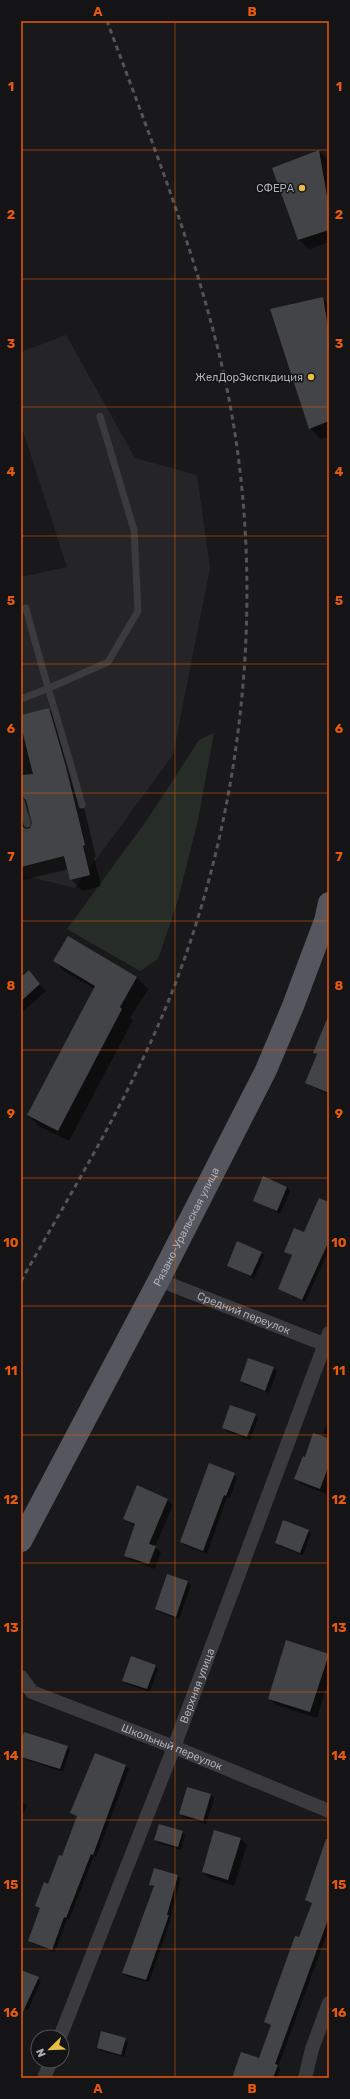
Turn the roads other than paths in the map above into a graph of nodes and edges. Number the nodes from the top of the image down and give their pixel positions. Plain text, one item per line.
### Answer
1 (100, 416) dead end
2 (21, 610) edge
3 (47, 690) junction
4 (21, 699) edge
5 (21, 801) edge
6 (82, 805) dead end
7 (27, 824) dead end
8 (329, 903) edge
9 (159, 1280) junction
10 (328, 1341) edge
11 (21, 1542) edge
12 (21, 1677) edge
13 (174, 1747) junction
14 (329, 1811) edge
15 (329, 2003) edge
16 (63, 2029) edge
17 (305, 2078) edge

1 - 3 lane
2 - 3 lane
3 - 4 lane
3 - 6 lane
5 - 7 lane
8 - 9 main road, Рязано-Уральская улица
9 - 10 street, Средний переулок
9 - 11 main road, Рязано-Уральская улица
10 - 13 street, Верхняя улица
12 - 13 street, Школьный переулок
13 - 14 street, Школьный переулок
13 - 16 street, Верхняя улица
15 - 17 street

